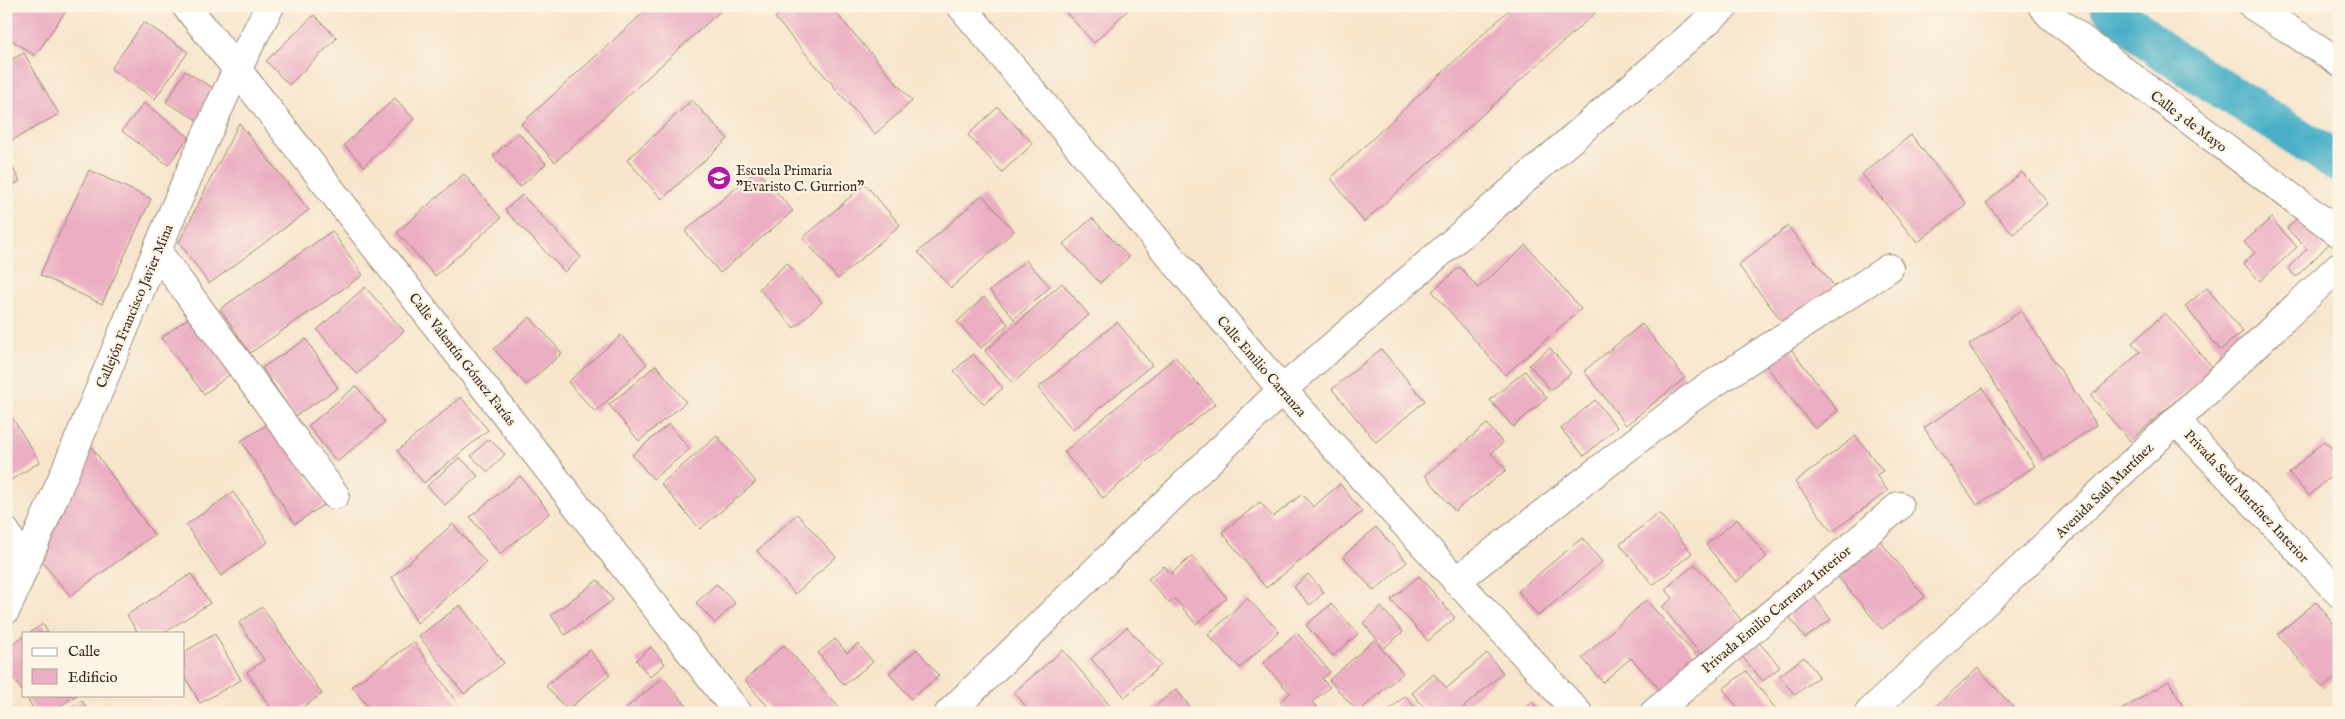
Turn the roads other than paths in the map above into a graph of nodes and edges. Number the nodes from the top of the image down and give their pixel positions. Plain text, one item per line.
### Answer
1 (186, 6) edge
2 (270, 6) edge
3 (962, 6) edge
4 (1725, 6) edge
5 (2042, 6) edge
6 (2253, 6) edge
7 (2339, 62) edge
8 (236, 68) junction
9 (2339, 233) edge
10 (157, 251) junction
11 (2339, 266) edge
12 (1889, 268) dead end
13 (1282, 390) junction
14 (2176, 421) junction
15 (335, 495) dead end
16 (1899, 506) dead end
17 (6, 532) edge
18 (25, 566) junction
19 (1456, 581) junction
20 (2339, 593) edge
21 (6, 610) edge
22 (738, 713) edge
23 (949, 713) edge
24 (1578, 713) edge
25 (1654, 713) edge
26 (1870, 713) edge

1 - 8 street, Calle Valentín Gómez Farías
2 - 8 street, Callejón Francisco Javier Mina
3 - 13 street, Calle Emilio Carranza
4 - 13 street
5 - 9 street, Calle 3 de Mayo
6 - 7 street
8 - 10 street, Callejón Francisco Javier Mina
8 - 22 street, Calle Valentín Gómez Farías
10 - 15 street
10 - 18 street, Callejón Francisco Javier Mina
11 - 14 street, Avenida Saúl Martínez
12 - 19 street
13 - 19 street, Calle Emilio Carranza
13 - 23 street
14 - 20 street, Privada Saúl Martínez Interior
14 - 26 street, Avenida Saúl Martínez
16 - 25 street, Privada Emilio Carranza Interior
17 - 18 street
18 - 21 street, Callejón Francisco Javier Mina
19 - 24 street, Calle Emilio Carranza

